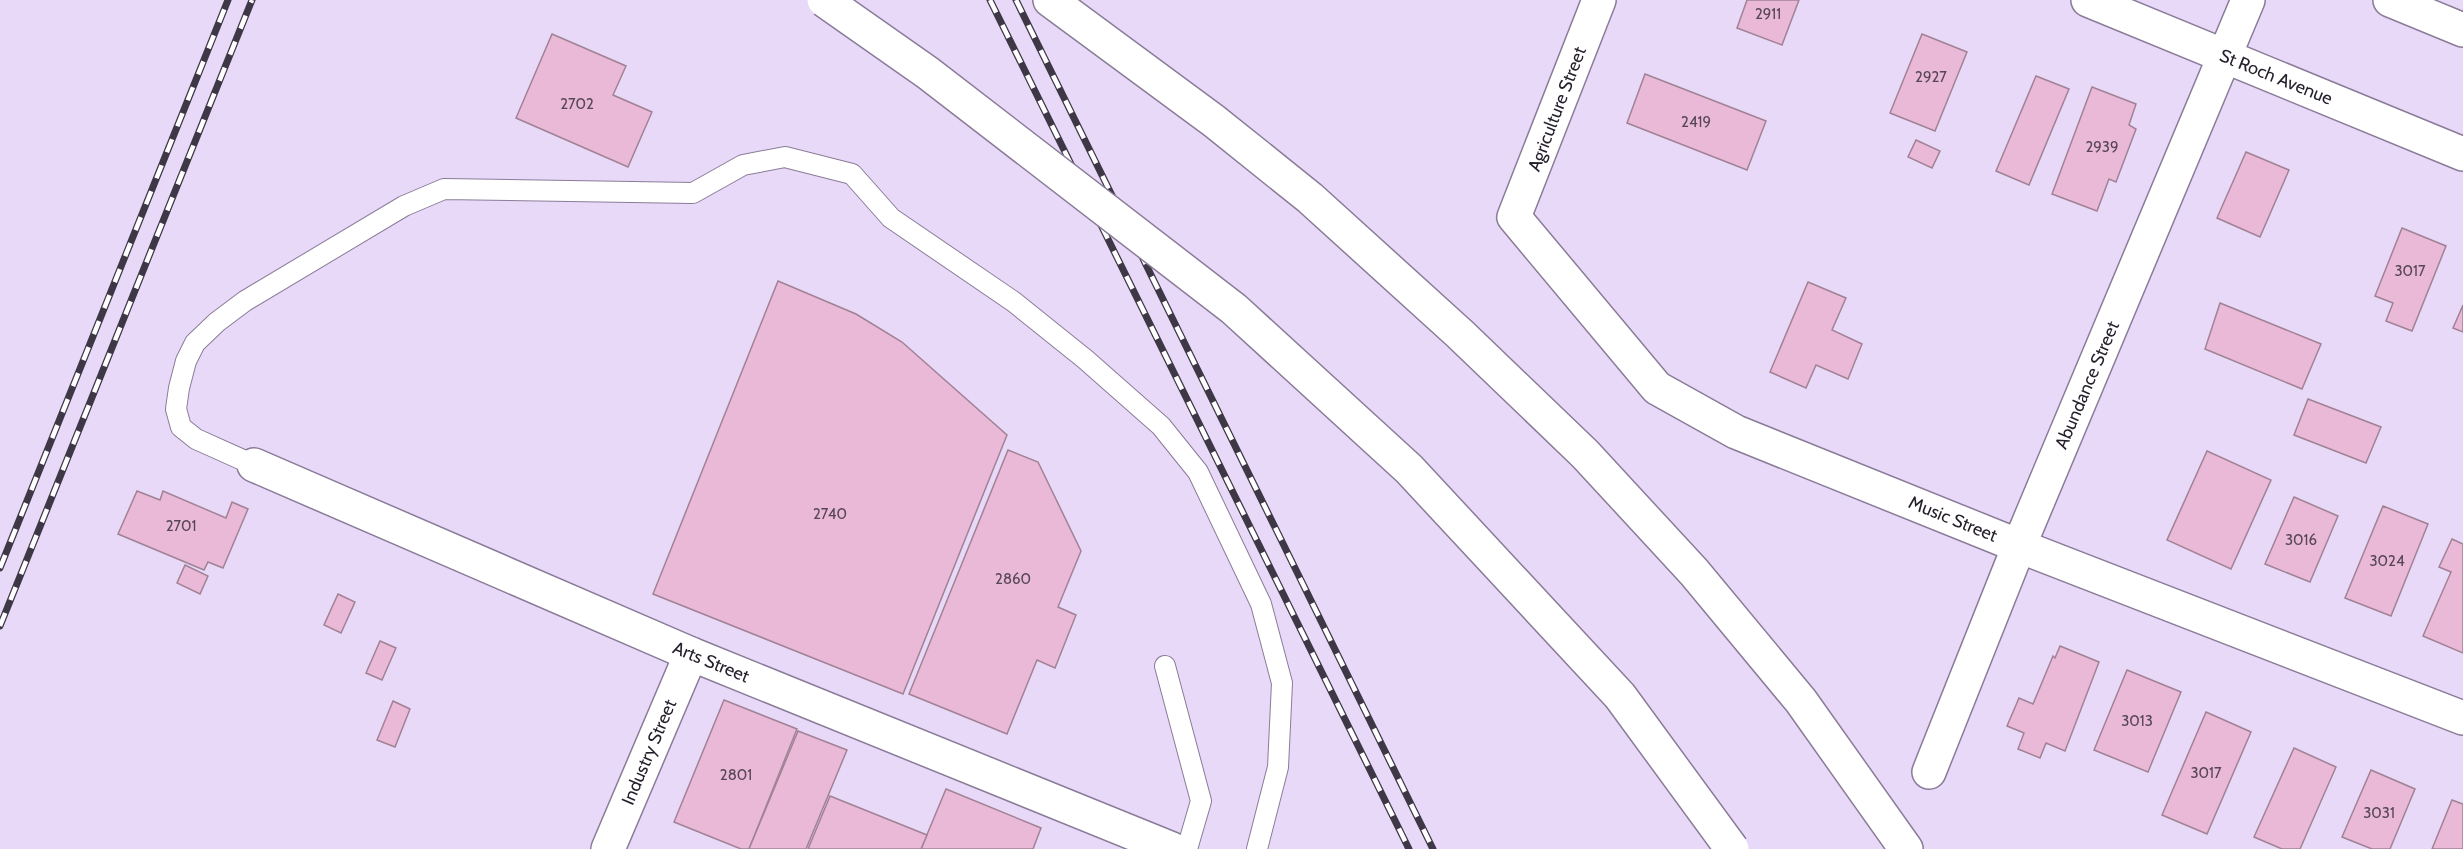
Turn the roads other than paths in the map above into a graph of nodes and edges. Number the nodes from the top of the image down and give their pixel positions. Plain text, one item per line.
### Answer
1 (824, 0) edge
2 (1050, 0) edge
3 (1599, 0) edge
4 (2088, 0) edge
5 (2248, 0) edge
6 (2390, 0) edge
7 (2463, 30) edge
8 (2225, 56) junction
9 (2463, 154) edge
10 (1514, 217) joint
11 (254, 465) joint
12 (2019, 546) junction
13 (691, 654) junction
14 (1165, 666) dead end
15 (2463, 718) edge
16 (1929, 772) dead end
17 (608, 849) edge
18 (1172, 849) edge
19 (1187, 849) edge
20 (1257, 849) edge
21 (1732, 849) edge
22 (1906, 849) edge

1 - 21 main road, bridge
2 - 22 main road
3 - 10 main road, Agriculture Street
4 - 8 main road, St Roch Avenue
5 - 8 main road, Abundance Street
6 - 7 main road
8 - 9 main road, St Roch Avenue
8 - 12 main road, Abundance Street
10 - 12 main road, Music Street
11 - 13 main road, Arts Street
11 - 20 lane
12 - 15 main road, Music Street
12 - 16 main road, Abundance Street
13 - 17 main road, Industry Street
13 - 18 main road, Arts Street
14 - 19 lane

